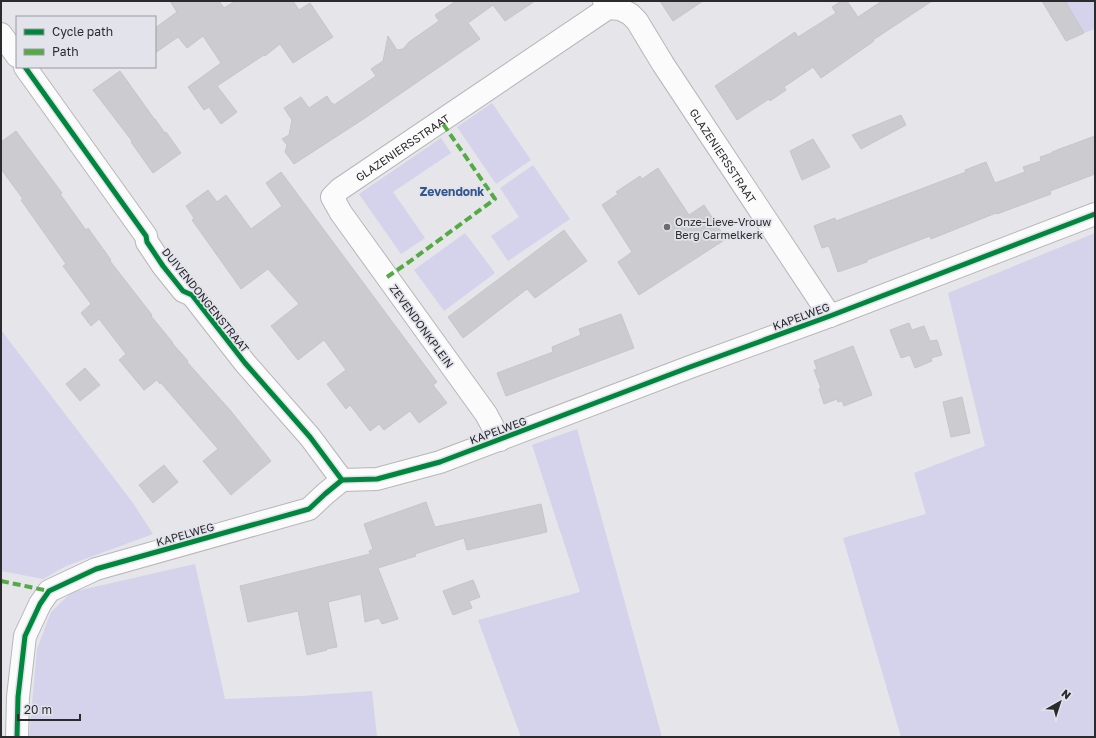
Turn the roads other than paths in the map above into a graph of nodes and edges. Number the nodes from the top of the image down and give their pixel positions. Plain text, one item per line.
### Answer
1 (606, 4) edge
2 (1, 34) edge
3 (16, 55) edge
4 (26, 68) edge
5 (341, 213) joint
6 (1095, 214) edge
7 (830, 316) junction
8 (500, 440) junction
9 (342, 480) junction
10 (17, 737) edge

1 - 5 street, GLAZENIERSSTRAAT
1 - 7 street, GLAZENIERSSTRAAT
2 - 3 street
4 - 9 street, DUIVENDONGENSTRAAT
5 - 8 street, ZEVENDONKPLEIN
6 - 7 street, KAPELWEG
7 - 8 street, KAPELWEG
8 - 9 street, KAPELWEG
9 - 10 street, KAPELWEG

